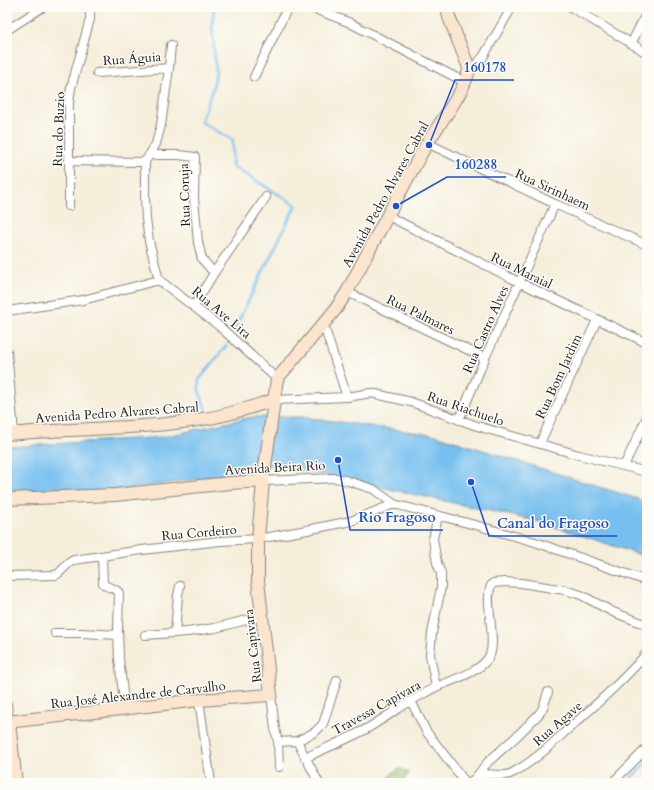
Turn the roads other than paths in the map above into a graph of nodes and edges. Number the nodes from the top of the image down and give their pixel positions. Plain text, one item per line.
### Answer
1 (43, 7) edge
2 (90, 7) edge
3 (288, 7) edge
4 (310, 7) edge
5 (446, 7) edge
6 (512, 7) edge
7 (570, 7) edge
8 (647, 12) edge
9 (7, 30) edge
10 (631, 44) junction
11 (171, 45) dead end
12 (647, 53) edge
13 (169, 68) junction
14 (97, 73) dead end
15 (254, 77) dead end
16 (467, 78) junction
17 (427, 143) junction
18 (147, 159) junction
19 (69, 161) junction
20 (266, 197) dead end
21 (555, 204) junction
22 (69, 206) dead end
23 (388, 216) junction
24 (647, 245) edge
25 (214, 273) junction
26 (159, 280) junction
27 (519, 282) junction
28 (347, 292) junction
29 (194, 306) junction
30 (7, 311) edge
31 (597, 320) junction
32 (323, 323) junction
33 (647, 343) edge
34 (7, 352) edge
35 (485, 358) junction
36 (277, 379) junction
37 (347, 397) junction
38 (274, 404) junction
39 (647, 418) edge
40 (459, 420) junction
41 (11, 434) edge
42 (540, 443) junction
43 (624, 466) junction
44 (647, 472) edge
45 (263, 476) junction
46 (7, 499) edge
47 (394, 504) junction
48 (438, 516) junction
49 (258, 539) junction
50 (102, 556) junction
51 (7, 576) edge
52 (647, 581) edge
53 (180, 586) dead end
54 (262, 616) junction
55 (647, 626) edge
56 (55, 633) dead end
57 (175, 633) junction
58 (118, 635) junction
59 (145, 635) dead end
60 (647, 653) edge
61 (337, 680) dead end
62 (436, 687) junction
63 (548, 692) dead end
64 (271, 695) junction
65 (199, 700) junction
66 (411, 701) junction
67 (7, 704) edge
68 (125, 709) junction
69 (8, 722) edge
70 (297, 740) junction
71 (278, 742) junction
72 (647, 748) edge
73 (305, 758) junction
74 (278, 767) dead end
75 (470, 782) edge
76 (16, 783) edge
77 (211, 783) edge
78 (318, 783) edge
79 (612, 783) edge

1 - 9 street
2 - 19 street, Rua do Buzio
3 - 15 street
4 - 16 street
5 - 16 main road
6 - 16 street
7 - 10 street
8 - 10 street
10 - 12 street
11 - 13 street
13 - 14 street, Rua Águia
13 - 18 street
16 - 17 main road, Avenida Pedro Alvares Cabral
17 - 21 street, Rua Sirinhaem
17 - 23 main road, Avenida Pedro Alvares Cabral
18 - 19 street
18 - 25 street, Rua Coruja
18 - 26 street
19 - 22 street, Rua do Buzio
20 - 25 street
21 - 24 street, Rua Sirinhaem
21 - 27 street, Rua Castro Alves
23 - 27 street, Rua Maraial
23 - 28 main road, Avenida Pedro Alvares Cabral
25 - 29 street
26 - 29 street, Rua Ave Lira
26 - 30 street
27 - 31 street, Rua Maraial
27 - 35 street, Rua Castro Alves
28 - 32 main road, Avenida Pedro Alvares Cabral
28 - 35 street, Rua Palmares
29 - 36 street, Rua Ave Lira
31 - 33 street, Rua Maraial
31 - 42 street, Rua Bom Jardim
32 - 36 main road, Avenida Pedro Alvares Cabral
32 - 37 street
34 - 41 street
35 - 40 street, Rua Castro Alves
36 - 38 main road
37 - 38 street, Rua Riachuelo
37 - 40 street, Rua Riachuelo
38 - 41 main road, Avenida Pedro Alvares Cabral
38 - 45 main road
39 - 43 street
40 - 42 street, Rua Riachuelo
42 - 43 street, Rua Riachuelo
43 - 44 street, Rua Riachuelo
45 - 46 main road, Avenida Beira Rio
45 - 47 street, Avenida Beira Rio
45 - 49 main road, Rua Capivara
47 - 48 street, Avenida Beira Rio
47 - 49 street, Rua Cordeiro
48 - 52 street, Avenida Beira Rio
48 - 62 street, Travessa Capivara
49 - 50 street, Rua Cordeiro
49 - 54 main road, Rua Capivara
50 - 51 street, Rua Cordeiro
50 - 58 street
53 - 57 street
54 - 57 street
54 - 64 main road, Rua Capivara
55 - 62 street, Travessa Capivara
56 - 58 street
57 - 59 street
58 - 68 street
60 - 75 street, Rua Agave
61 - 70 street
62 - 66 street, Travessa Capivara
63 - 75 street
64 - 65 main road, Rua José Alexandre de Carvalho
64 - 71 street, Rua Capivara
65 - 68 main road, Rua José Alexandre de Carvalho
65 - 77 street
66 - 73 street, Travessa Capivara
66 - 75 street
67 - 69 street
68 - 69 main road, Rua José Alexandre de Carvalho
69 - 76 main road
70 - 71 street
70 - 73 street
71 - 74 street, Rua Capivara
72 - 79 street
73 - 78 street

